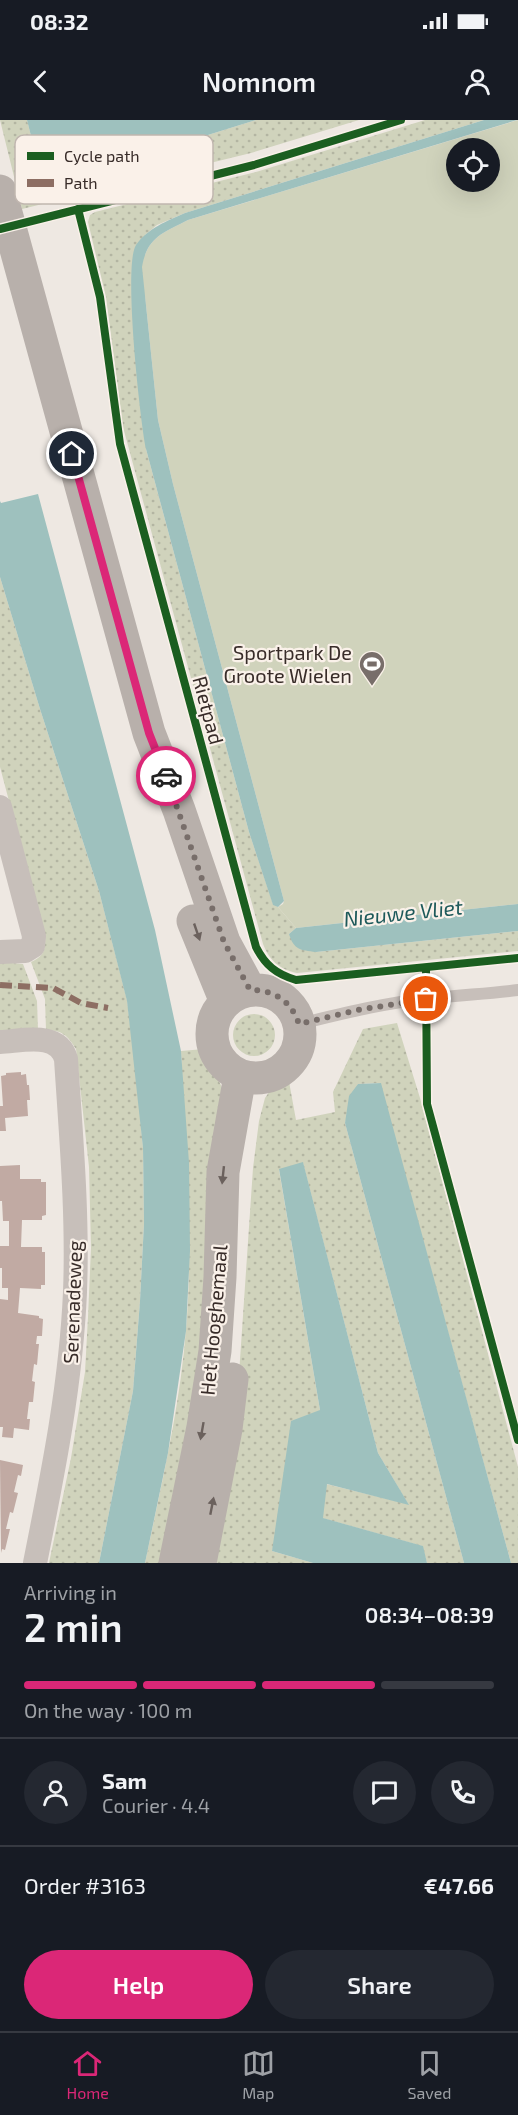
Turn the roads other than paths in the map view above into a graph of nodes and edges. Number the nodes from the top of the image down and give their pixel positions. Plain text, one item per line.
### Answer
1 (0, 191) edge
2 (0, 807) edge
3 (0, 952) edge
4 (518, 990) edge
5 (238, 996) junction
6 (299, 1024) junction
7 (0, 1042) edge
8 (250, 1077) junction
9 (35, 1563) edge
10 (176, 1563) edge
11 (200, 1563) edge

1 - 5 street
2 - 3 street
4 - 6 lane
5 - 6 street
5 - 8 street
6 - 8 street
7 - 9 street, Serenadeweg
8 -> 10 street, Het Hooghemaal
11 -> 8 street, Het Hooghemaal

